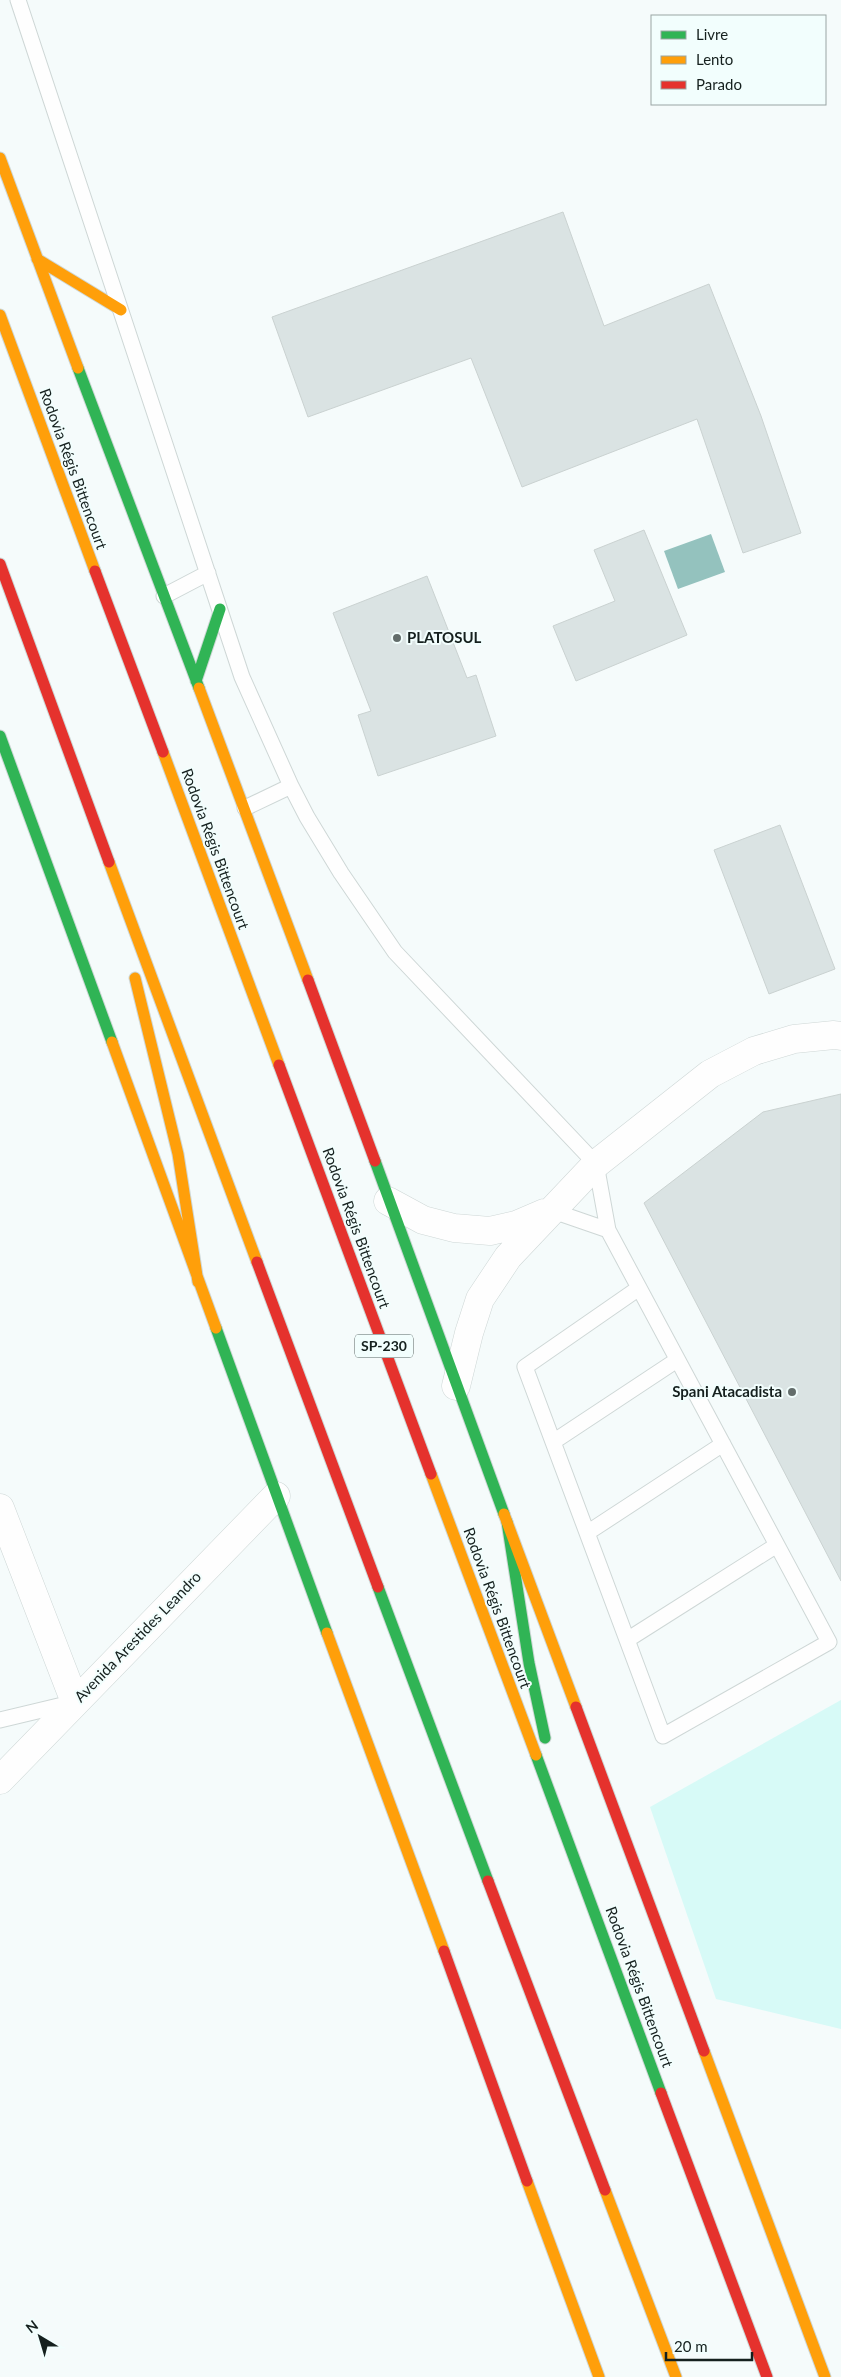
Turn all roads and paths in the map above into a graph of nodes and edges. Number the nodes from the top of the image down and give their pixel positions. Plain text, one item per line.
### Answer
1 (18, 0) edge
2 (0, 158) edge
3 (37, 259) junction
4 (121, 310) junction
5 (0, 315) edge
6 (0, 564) edge
7 (208, 574) junction
8 (164, 596) junction
9 (220, 609) junction
10 (196, 681) junction
11 (0, 736) edge
12 (291, 786) junction
13 (245, 808) junction
14 (93, 817) junction
15 (124, 938) dead end
16 (132, 965) dead end
17 (841, 1036) edge
18 (596, 1164) junction
19 (388, 1201) junction
20 (550, 1210) junction
21 (608, 1230) junction
22 (198, 1282) junction
23 (639, 1288) junction
24 (677, 1360) junction
25 (456, 1386) junction
26 (553, 1442) junction
27 (723, 1444) junction
28 (276, 1496) junction
29 (0, 1508) edge
30 (506, 1522) junction
31 (587, 1533) junction
32 (777, 1546) junction
33 (627, 1640) junction
34 (75, 1702) junction
35 (0, 1720) edge
36 (0, 1780) edge
37 (576, 1861) junction
38 (599, 2377) edge
39 (676, 2377) edge
40 (767, 2377) edge
41 (825, 2377) edge

1 - 4 lane
2 - 3 main road
3 - 4 main road
3 - 8 main road
4 - 7 lane
5 - 37 main road, Rodovia Régis Bittencourt / SP-230
6 - 14 main road
7 - 8 lane
7 - 9 lane
8 - 10 main road
9 - 10 main road
9 - 12 lane
10 - 13 main road
11 - 22 main road
12 - 13 lane
12 - 18 lane
13 - 19 main road
14 - 15 main road
14 - 39 main road
16 - 22 main road
17 - 18 street
18 - 20 street
18 - 21 lane
19 - 20 street
19 - 25 main road
20 - 21 lane
20 - 25 street
21 - 23 lane
22 - 28 main road
23 - 24 lane
23 - 26 lane
24 - 26 lane
24 - 27 lane
25 - 30 main road
26 - 31 lane
27 - 31 lane
27 - 32 lane
28 - 34 street, Avenida Arestides Leandro
28 - 38 main road
29 - 34 street
30 - 37 main road
30 - 41 main road
31 - 33 lane
32 - 33 lane
32 - 33 lane
34 - 35 lane
34 - 36 street, Avenida Arestides Leandro
37 - 40 main road, Rodovia Régis Bittencourt / SP-230

